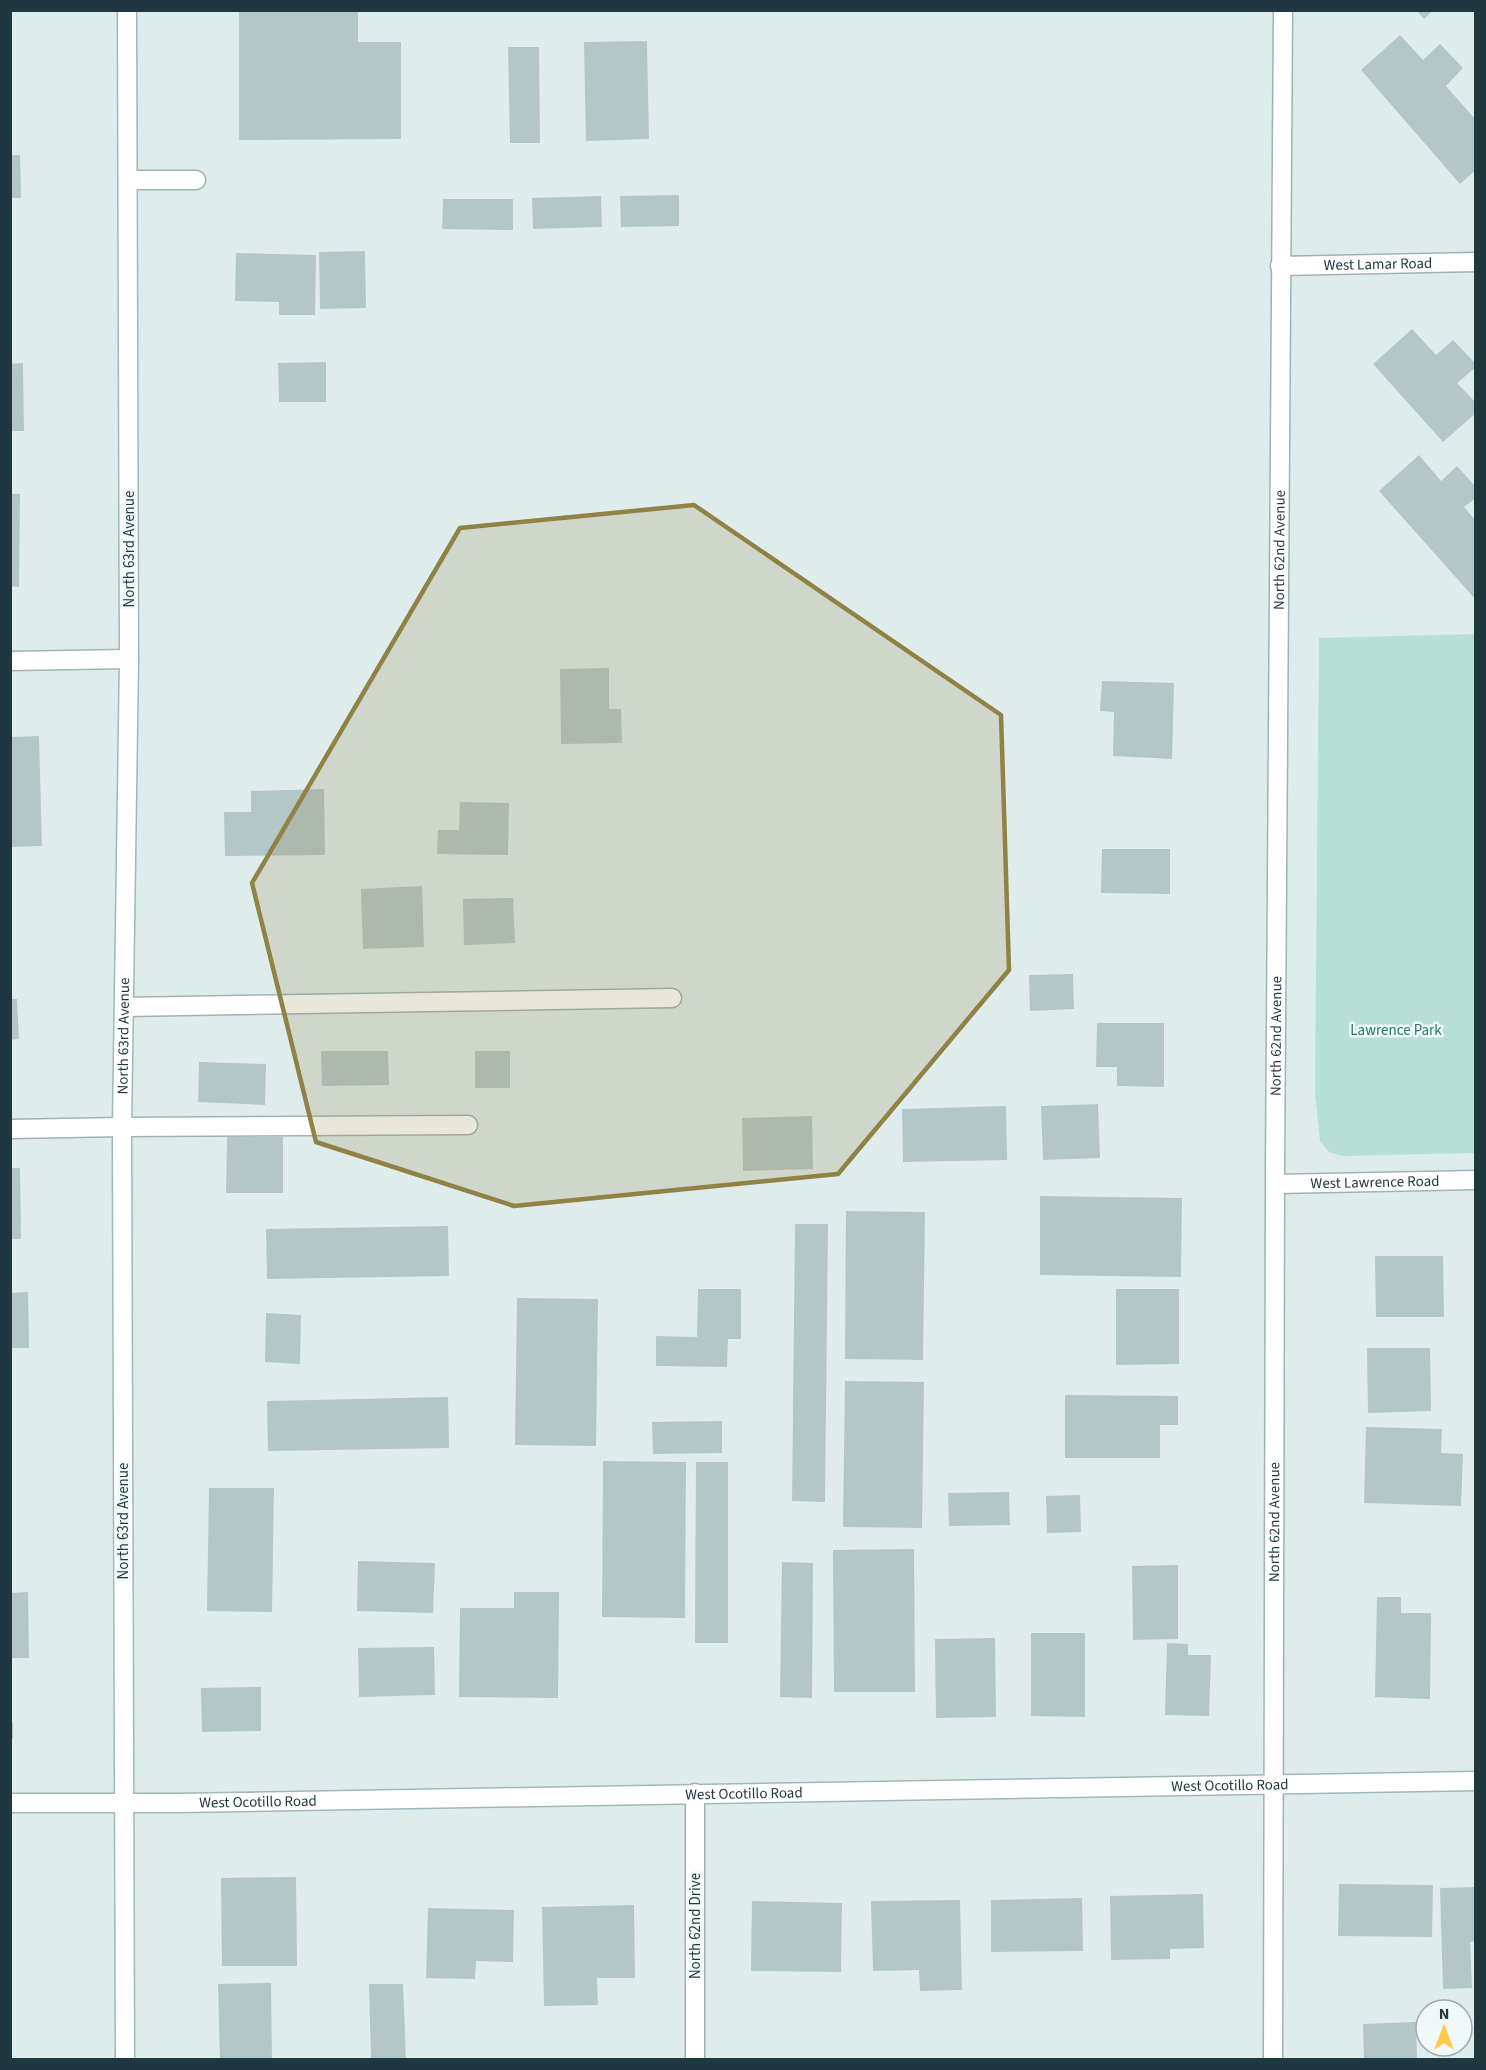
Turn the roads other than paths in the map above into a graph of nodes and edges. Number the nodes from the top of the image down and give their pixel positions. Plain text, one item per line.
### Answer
1 (127, 10) edge
2 (1283, 10) edge
3 (129, 180) junction
4 (196, 180) dead end
5 (1476, 262) edge
6 (1280, 266) junction
7 (129, 659) junction
8 (10, 661) edge
9 (672, 998) dead end
10 (124, 1007) junction
11 (468, 1125) dead end
12 (122, 1127) junction
13 (10, 1129) edge
14 (1476, 1180) edge
15 (1276, 1184) junction
16 (1476, 1780) edge
17 (1274, 1784) junction
18 (695, 1793) junction
19 (10, 1803) edge
20 (124, 1803) junction
21 (124, 2060) edge
22 (695, 2060) edge
23 (1273, 2060) edge

1 - 3 street, North 63rd Avenue
2 - 6 street, North 62nd Avenue
3 - 4 street
3 - 7 street, North 63rd Avenue
5 - 6 street, West Lamar Road
6 - 15 street, North 62nd Avenue
7 - 8 street
7 - 10 street, North 63rd Avenue
9 - 10 street
10 - 12 street, North 63rd Avenue
11 - 12 street
12 - 13 street
12 - 20 street, North 63rd Avenue
14 - 15 street, West Lawrence Road
15 - 17 street, North 62nd Avenue
16 - 17 street, West Ocotillo Road
17 - 18 street, West Ocotillo Road
17 - 23 street, North 62nd Avenue
18 - 20 street, West Ocotillo Road
18 - 22 street, North 62nd Drive
19 - 20 street, West Ocotillo Road
20 - 21 street, North 63rd Avenue

